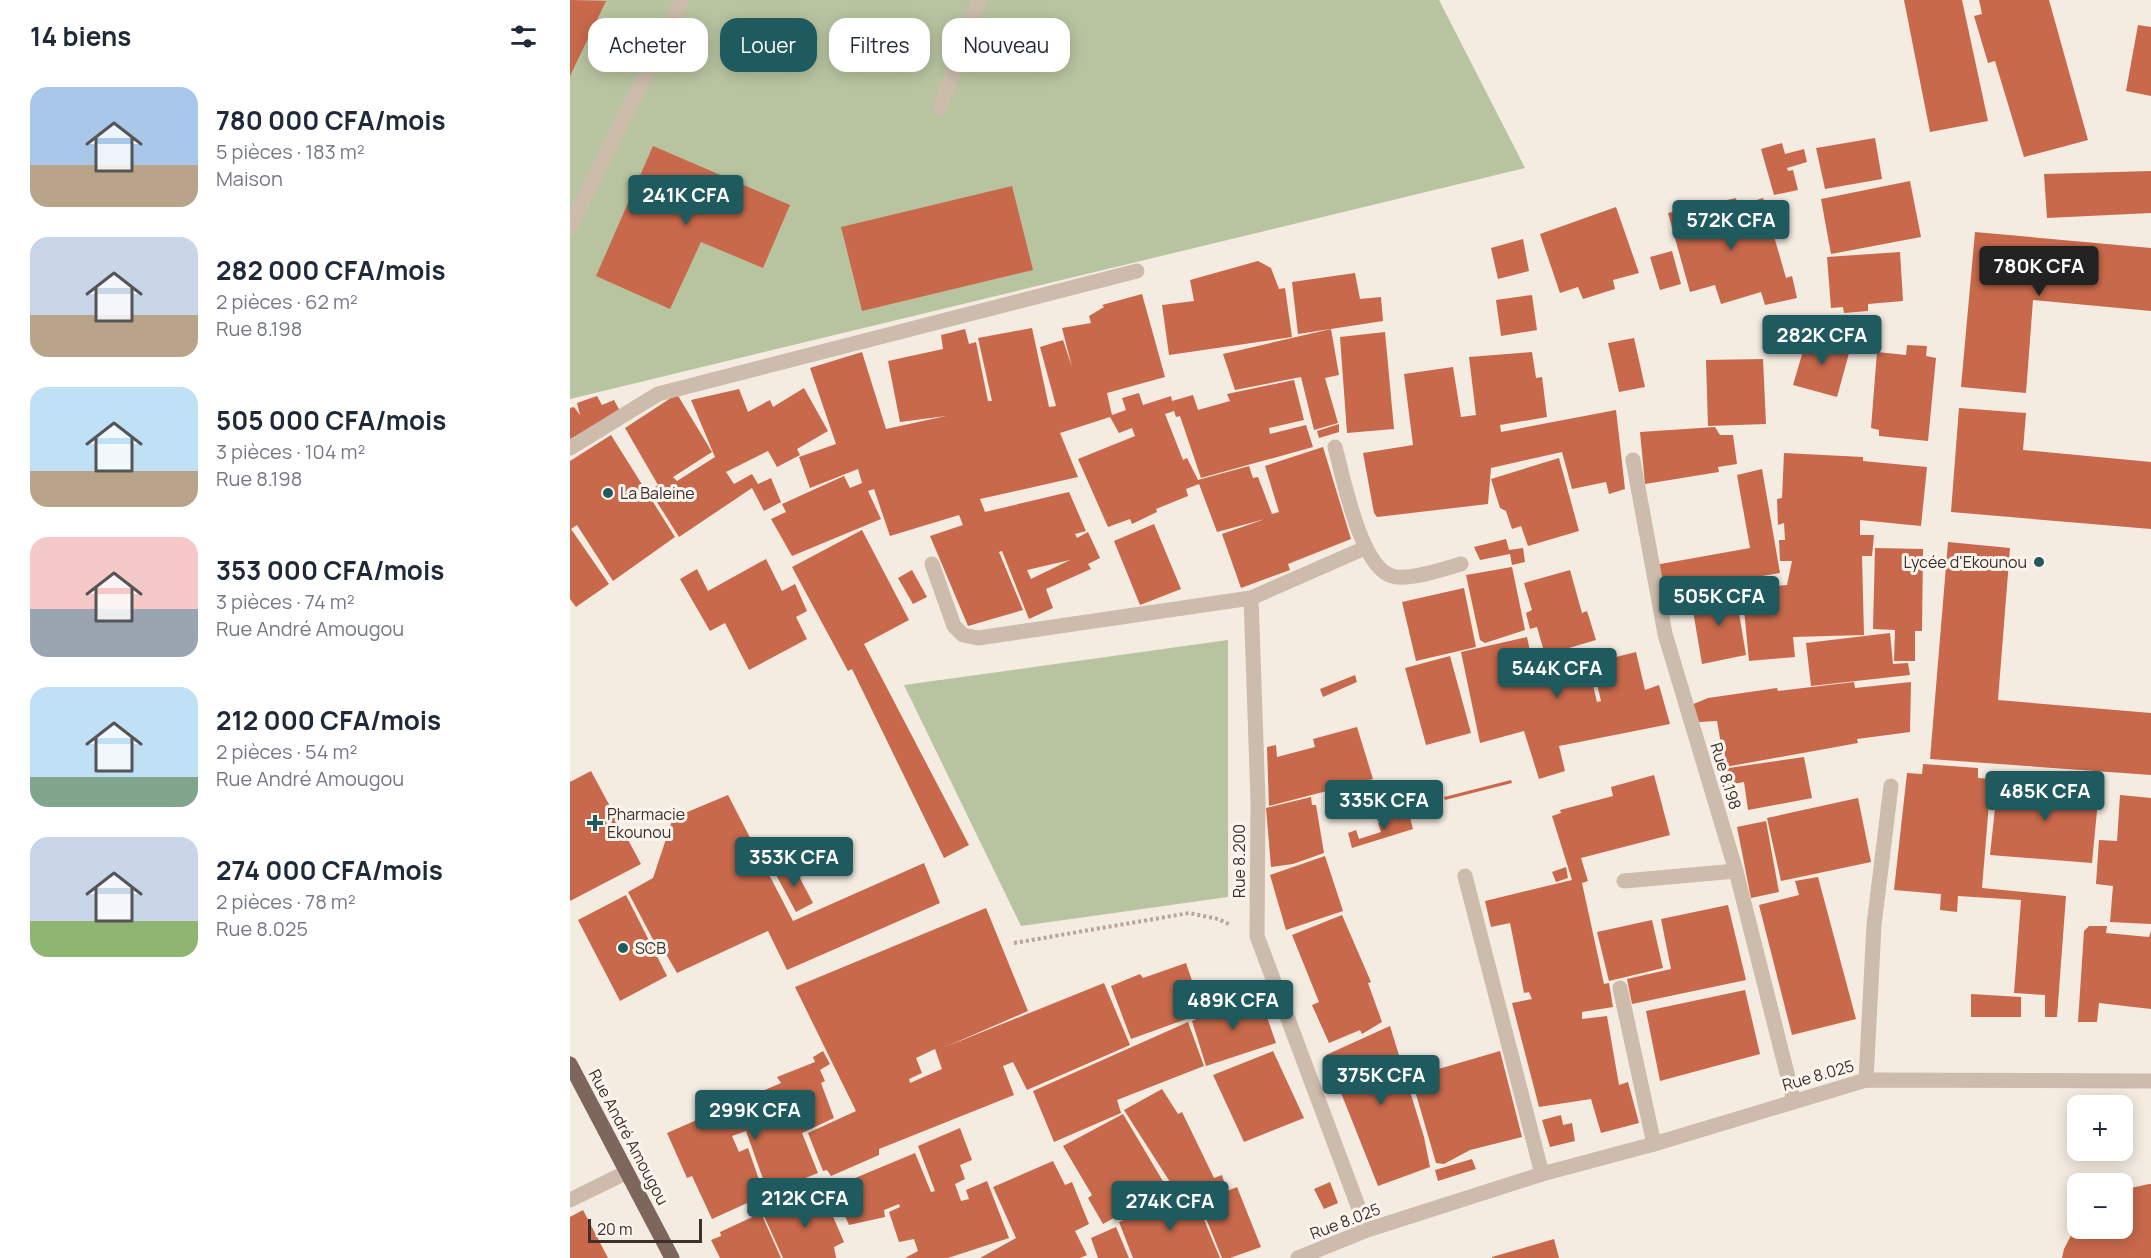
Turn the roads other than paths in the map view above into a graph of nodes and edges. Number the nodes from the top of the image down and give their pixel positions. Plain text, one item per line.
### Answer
1 (682, 0) edge
2 (979, 0) edge
3 (940, 108) dead end
4 (570, 227) edge
5 (1137, 271) dead end
6 (1335, 447) dead end
7 (570, 448) edge
8 (1633, 460) dead end
9 (1365, 548) junction
10 (932, 564) dead end
11 (1461, 564) dead end
12 (1251, 598) junction
13 (1891, 786) dead end
14 (1736, 871) junction
15 (1464, 876) dead end
16 (1624, 881) dead end
17 (1620, 988) dead end
18 (570, 1064) edge
19 (1866, 1080) junction
20 (2151, 1081) edge
21 (1794, 1101) junction
22 (1654, 1144) junction
23 (627, 1172) junction
24 (1542, 1174) junction
25 (570, 1200) edge
26 (1367, 1230) junction
27 (672, 1258) edge
28 (1298, 1258) edge

1 - 4 street
2 - 3 street
5 - 7 street
6 - 9 street
8 - 14 street, Rue 8.198
9 - 11 street
9 - 12 street
10 - 12 street
12 - 26 street, Rue 8.200
13 - 19 street
14 - 16 street
14 - 21 street, Rue 8.198
15 - 24 street
17 - 22 street
18 - 23 main road, Rue André Amougou
19 - 20 street, Rue 8.025
19 - 21 street, Rue 8.025
21 - 22 street, Rue 8.025
22 - 24 street, Rue 8.025
23 - 25 street
23 - 27 main road, Rue André Amougou
24 - 26 street, Rue 8.025
26 - 28 street, Rue 8.025

